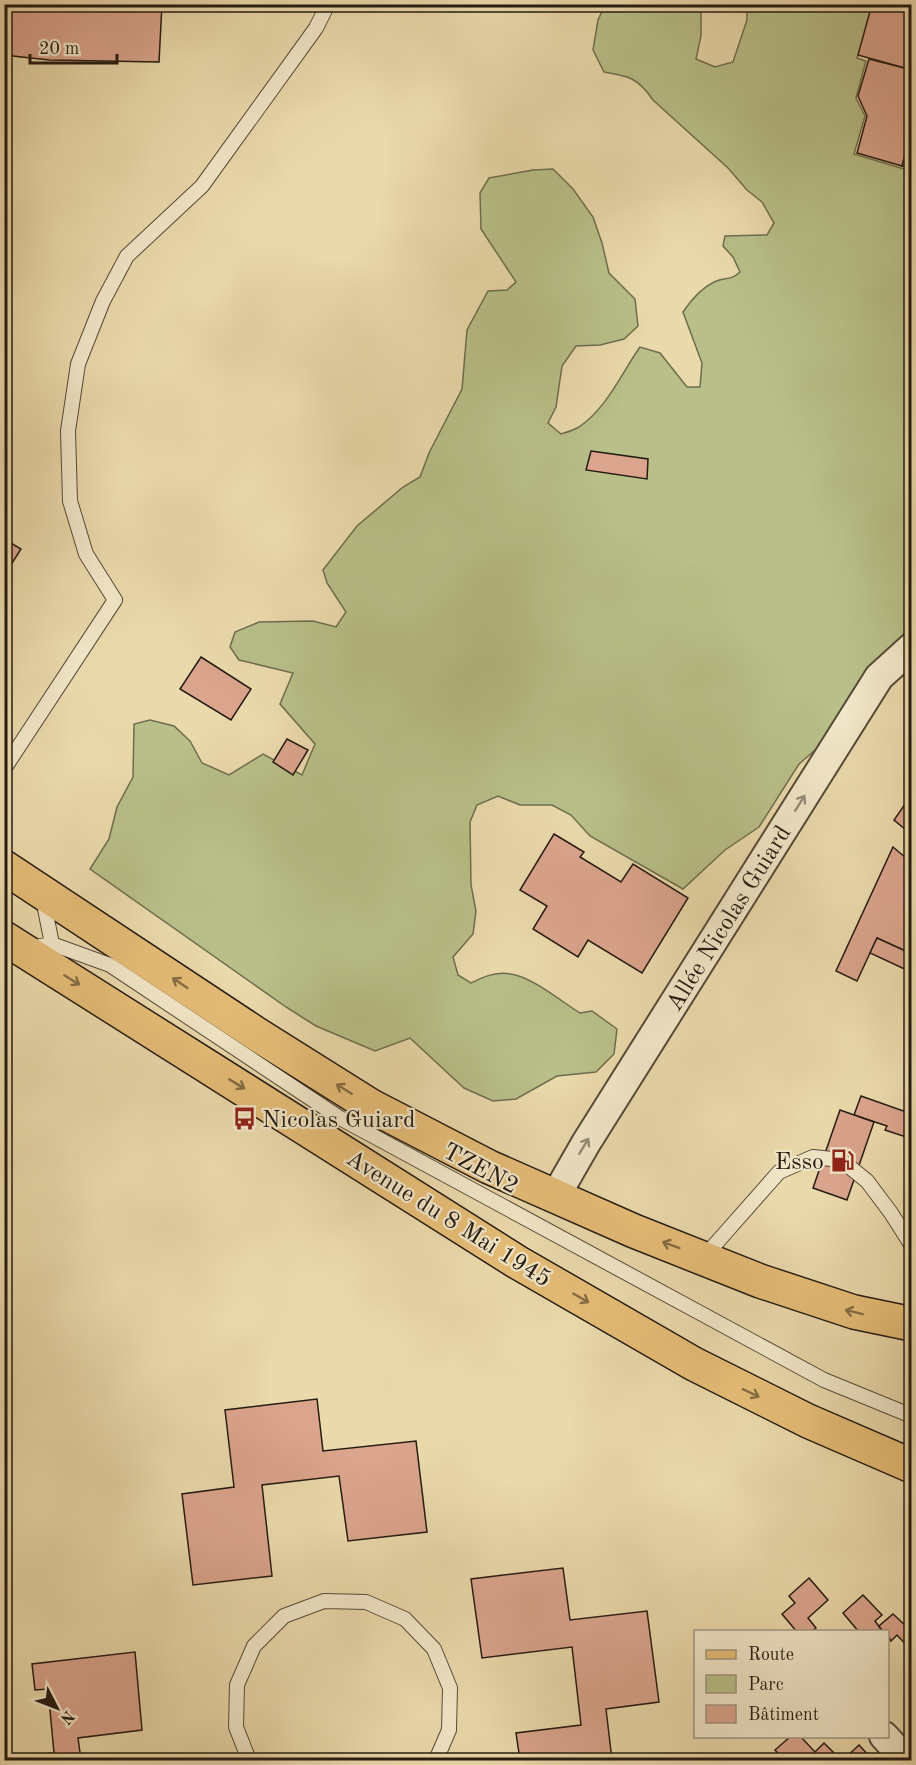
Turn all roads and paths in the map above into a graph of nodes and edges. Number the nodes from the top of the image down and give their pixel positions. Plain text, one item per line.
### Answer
1 (328, 4) edge
2 (912, 647) edge
3 (4, 769) edge
4 (4, 867) edge
5 (42, 892) junction
6 (21, 946) edge
7 (555, 1197) junction
8 (912, 1246) edge
9 (704, 1257) junction
10 (912, 1324) edge
11 (912, 1416) edge
12 (912, 1466) edge
13 (885, 1738) edge
14 (249, 1761) edge
15 (436, 1761) edge
16 (906, 1761) edge

1 - 3 lane
7 -> 2 street, Allée Nicolas Guiard
4 - 5 main road
5 - 6 lane
7 -> 5 main road
6 - 11 lane, TZEN2
6 -> 12 main road, Avenue du 8 Mai 1945
9 -> 7 main road
8 - 9 lane
10 -> 9 main road
13 - 16 street
14 - 15 lane

